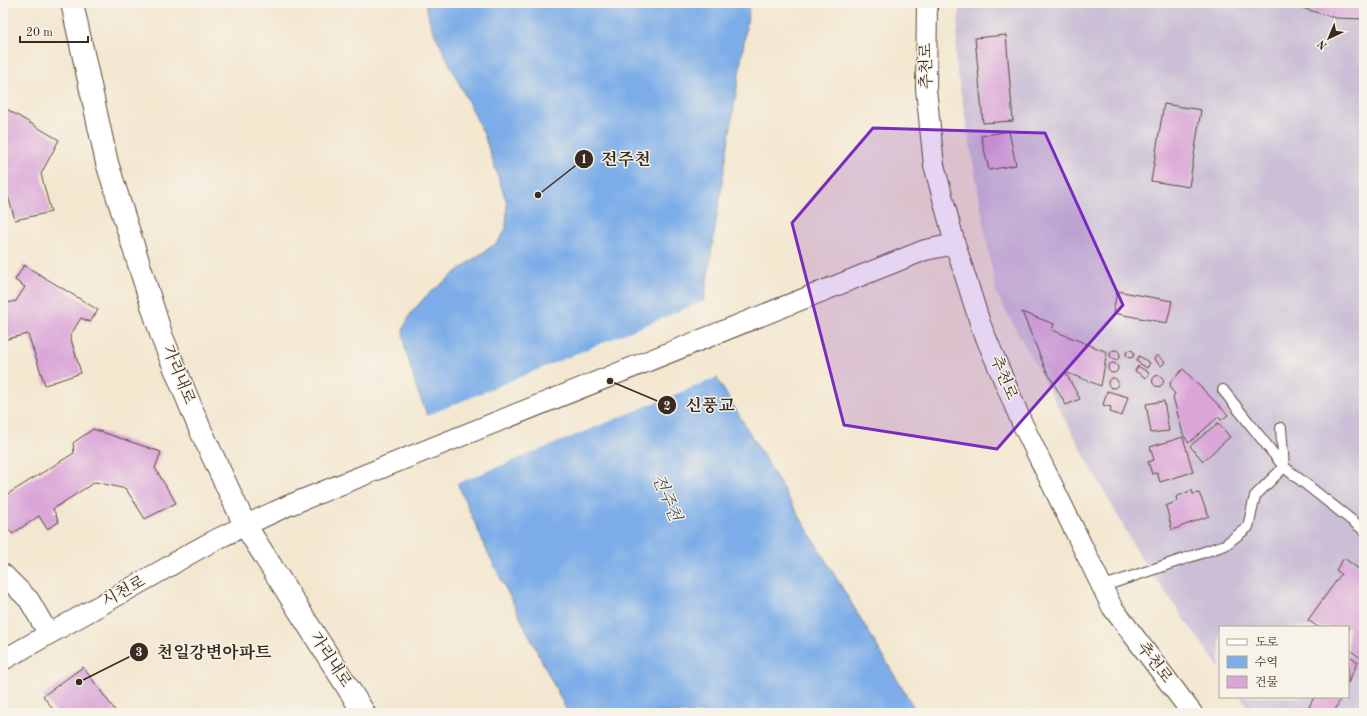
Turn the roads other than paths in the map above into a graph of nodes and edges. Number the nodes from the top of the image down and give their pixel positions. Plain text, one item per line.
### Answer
1 (72, 3) edge
2 (927, 3) edge
3 (955, 244) junction
4 (1223, 390) dead end
5 (1281, 428) dead end
6 (1284, 467) junction
7 (245, 525) junction
8 (1364, 530) edge
9 (3, 574) edge
10 (1101, 586) junction
11 (48, 633) junction
12 (3, 660) edge
13 (364, 713) edge
14 (1192, 713) edge

1 - 7 street, 가리내로
2 - 3 street, 추천로
3 - 7 street, 시천로
3 - 10 street, 추천로
4 - 6 lane
5 - 6 lane
6 - 8 lane
6 - 10 lane
7 - 11 street, 시천로
7 - 13 street, 가리내로
9 - 11 street
10 - 14 street, 추천로
11 - 12 street, 시천로

